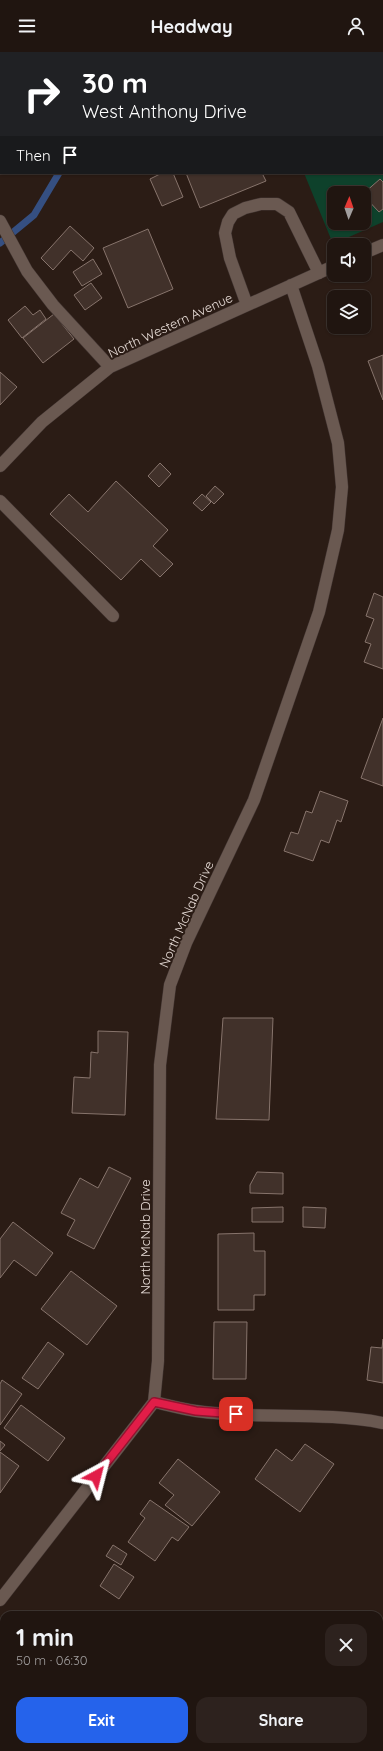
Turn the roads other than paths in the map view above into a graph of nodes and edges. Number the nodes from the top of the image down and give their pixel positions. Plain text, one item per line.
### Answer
1 (0, 221) edge
2 (383, 245) edge
3 (371, 250) edge
4 (327, 269) edge
5 (319, 273) junction
6 (291, 285) junction
7 (247, 305) junction
8 (110, 367) junction
9 (0, 466) edge
10 (0, 501) edge
11 (113, 616) dead end
12 (154, 1402) junction
13 (383, 1423) edge
14 (0, 1600) edge

1 - 8 street
2 - 3 street
4 - 5 street, North Western Avenue
5 - 6 street, North Western Avenue
5 - 7 street
6 - 7 street, North Western Avenue
6 - 12 street, North McNab Drive
7 - 8 street, North Western Avenue
8 - 9 street, North Western Avenue
10 - 11 street
12 - 13 street
12 - 14 street

